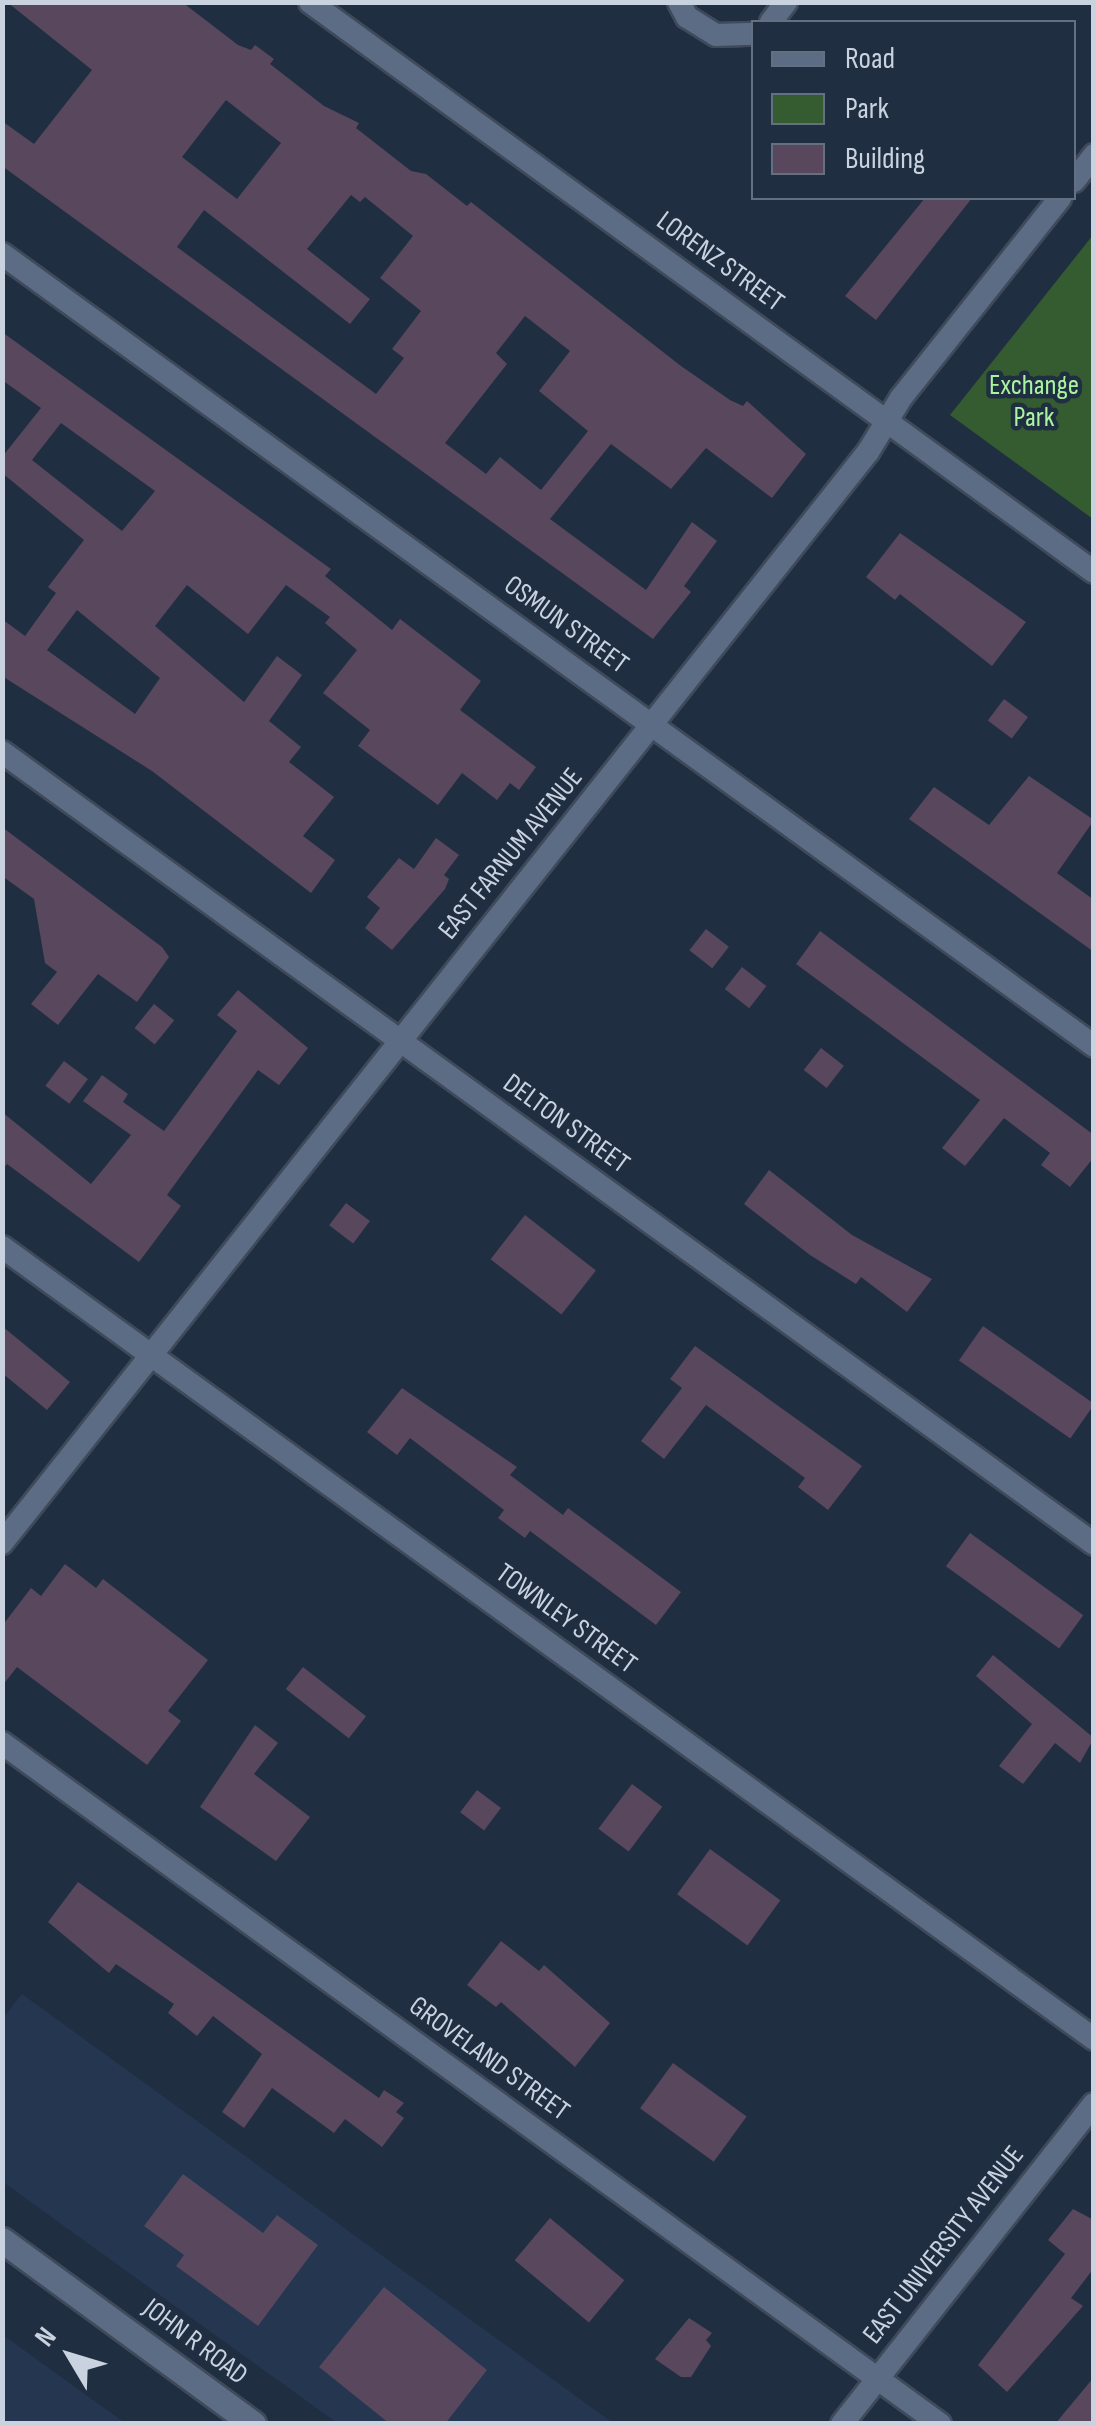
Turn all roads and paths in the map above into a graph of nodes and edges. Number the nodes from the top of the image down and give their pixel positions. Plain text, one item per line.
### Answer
1 (310, 2) edge
2 (679, 2) edge
3 (751, 34) edge
4 (1094, 155) edge
5 (1076, 178) edge
6 (1058, 200) edge
7 (2, 254) edge
8 (888, 421) junction
9 (1094, 572) edge
10 (652, 725) junction
11 (2, 752) edge
12 (400, 1041) junction
13 (1094, 1046) edge
14 (2, 1247) edge
15 (152, 1355) junction
16 (2, 1544) edge
17 (1094, 1544) edge
18 (2, 1744) edge
19 (1094, 2039) edge
20 (1094, 2104) edge
21 (2, 2240) edge
22 (878, 2378) junction
23 (254, 2424) edge
24 (842, 2424) edge
25 (940, 2424) edge

1 - 8 street, LORENZ STREET
2 - 3 street
4 - 5 street
6 - 8 street, EAST FARNUM AVENUE
7 - 10 street, OSMUN STREET
8 - 9 street, LORENZ STREET
8 - 10 street, EAST FARNUM AVENUE
10 - 12 street, EAST FARNUM AVENUE
10 - 13 street, OSMUN STREET
11 - 12 street, DELTON STREET
12 - 15 street, EAST FARNUM AVENUE
12 - 17 street, DELTON STREET
14 - 15 street, TOWNLEY STREET
15 - 16 street, EAST FARNUM AVENUE
15 - 19 street, TOWNLEY STREET
18 - 22 street, GROVELAND STREET
20 - 22 street, EAST UNIVERSITY AVENUE
21 - 23 main road, JOHN R ROAD
22 - 24 street, EAST UNIVERSITY AVENUE
22 - 25 street, GROVELAND STREET

